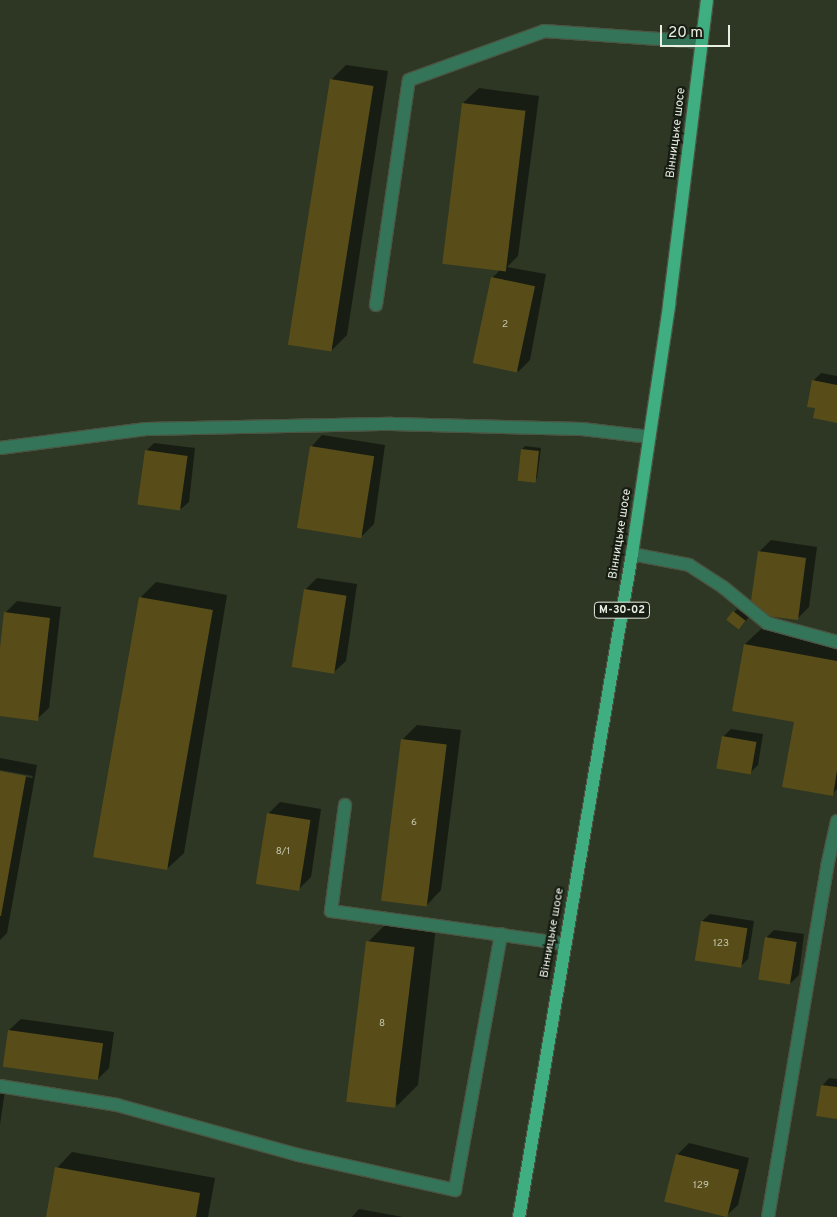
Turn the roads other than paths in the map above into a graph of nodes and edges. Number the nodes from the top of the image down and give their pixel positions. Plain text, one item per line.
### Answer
1 (707, 0) edge
2 (702, 42) junction
3 (376, 305) dead end
4 (650, 437) junction
5 (0, 448) edge
6 (632, 554) junction
7 (837, 642) edge
8 (345, 804) dead end
9 (837, 821) edge
10 (501, 934) junction
11 (565, 944) junction
12 (0, 1086) edge
13 (519, 1217) edge
14 (768, 1217) edge

1 - 2 main road, Вінницьке шосе / М-30-02
2 - 3 street
2 - 4 main road, Вінницьке шосе / М-30-02
4 - 5 street
4 - 6 main road, Вінницьке шосе / М-30-02
6 - 7 street
6 - 11 main road, Вінницьке шосе / М-30-02
8 - 10 street
9 - 14 street
10 - 11 street
10 - 12 street
11 - 13 main road, Вінницьке шосе / М-30-02

